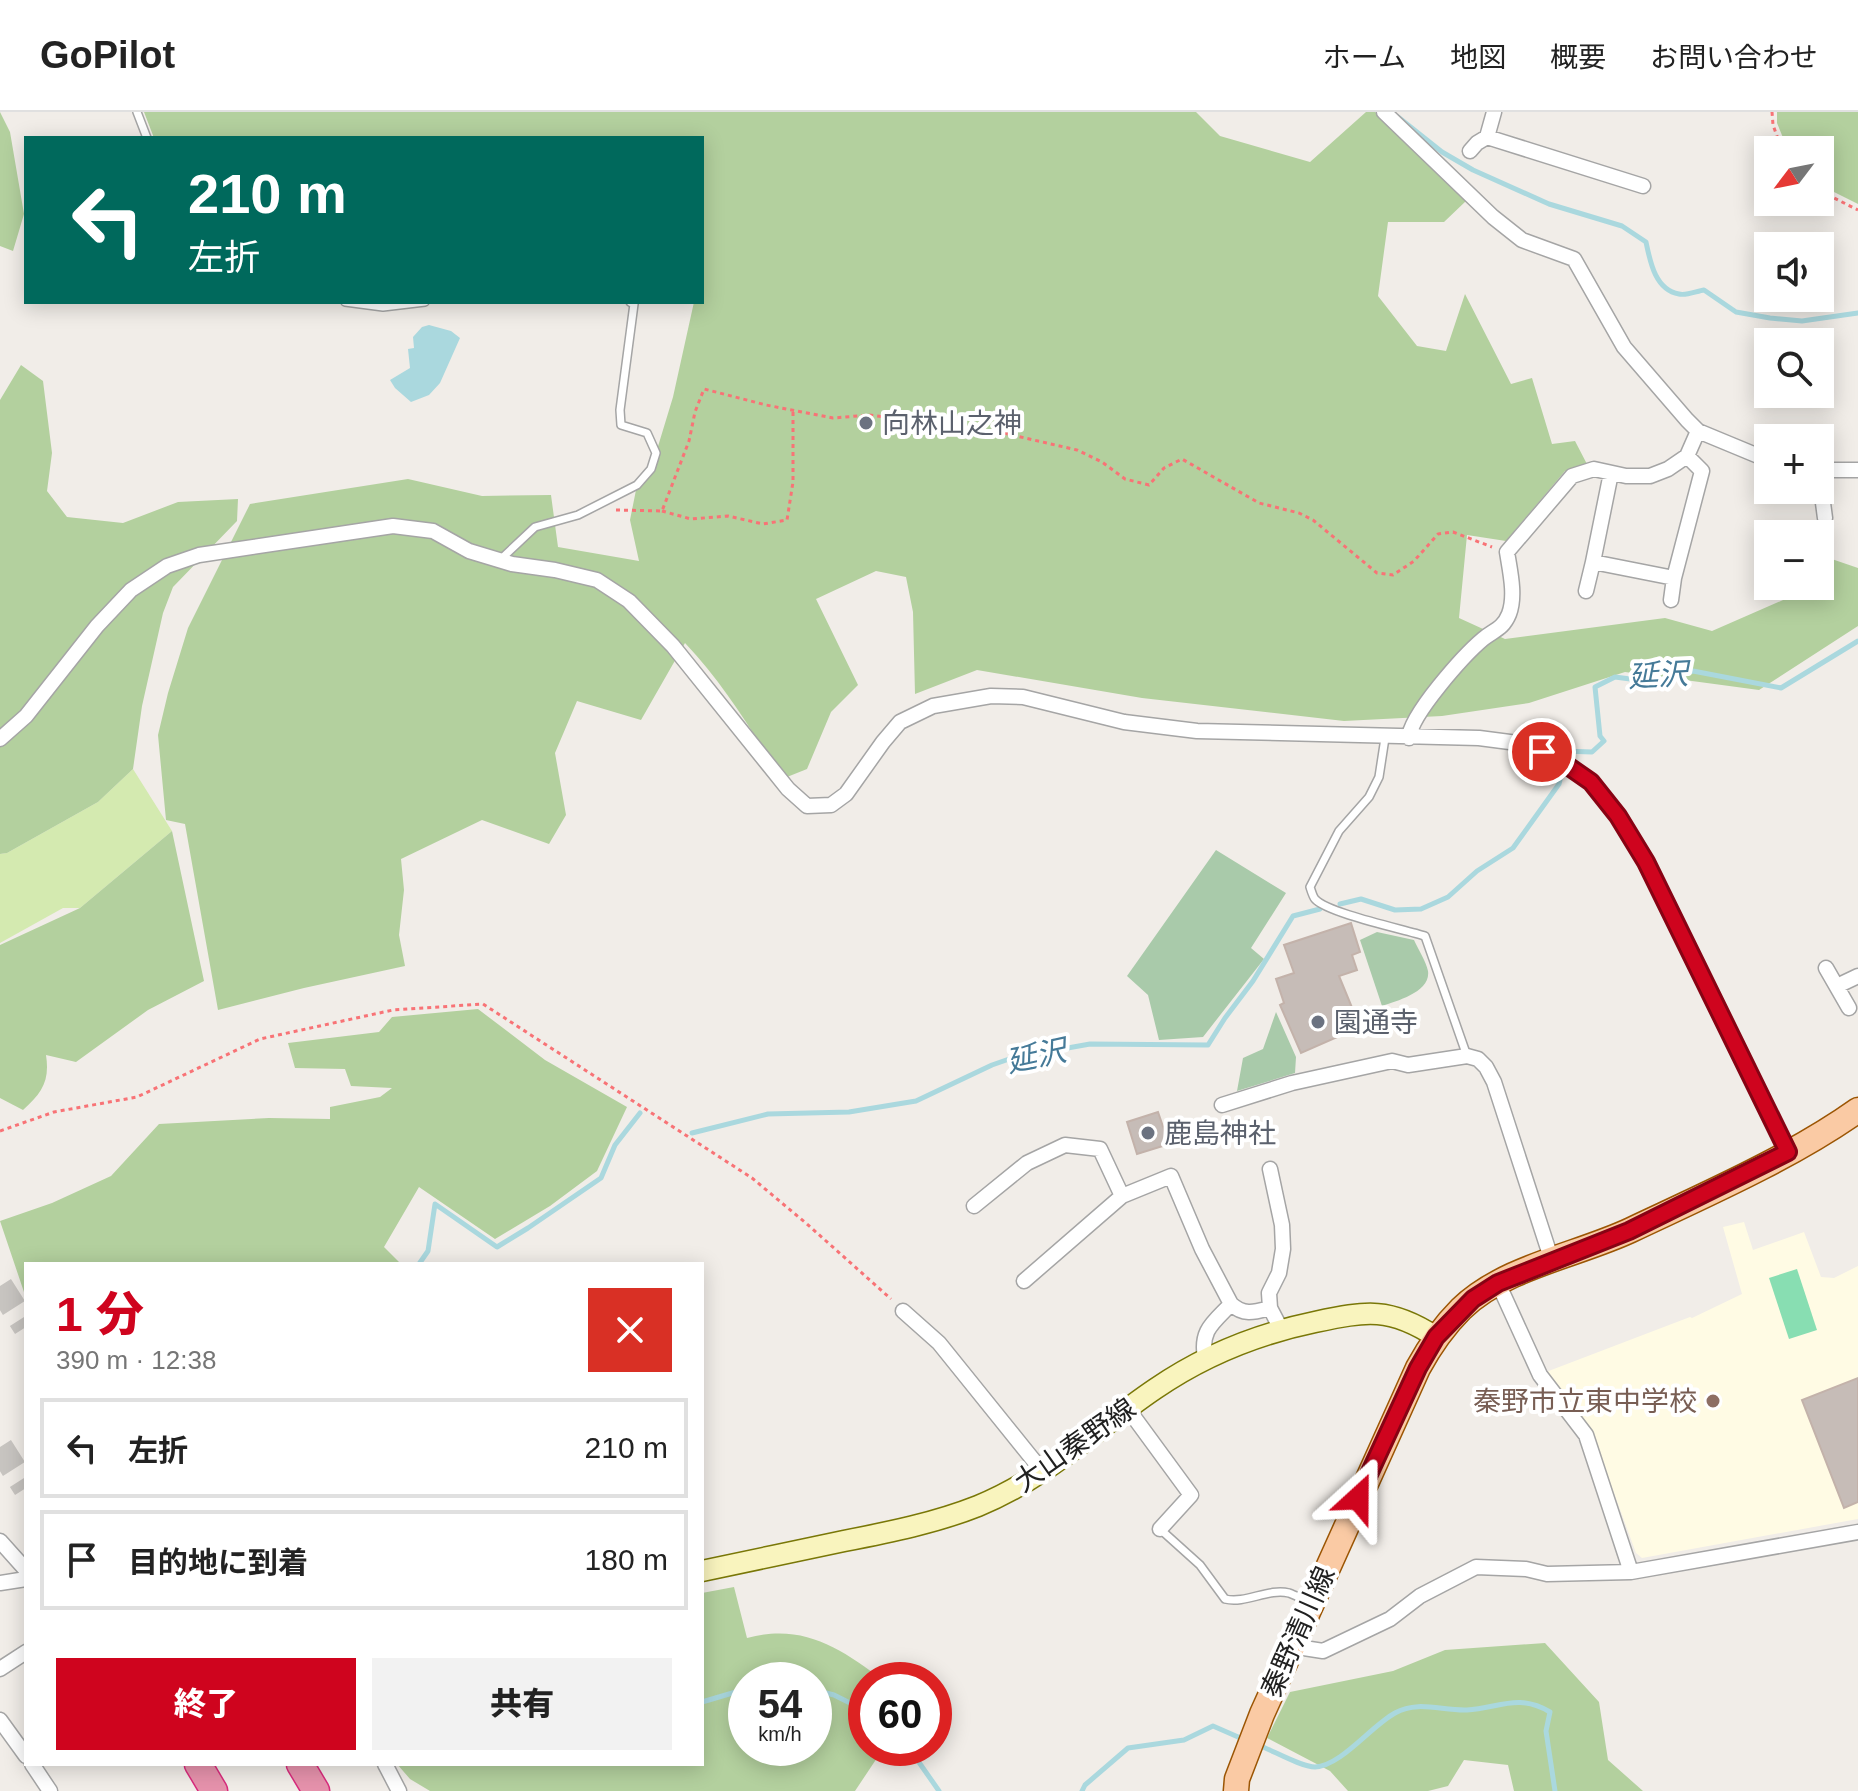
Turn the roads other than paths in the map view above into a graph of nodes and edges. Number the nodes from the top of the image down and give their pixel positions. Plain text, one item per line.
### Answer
1 (137, 112) edge
2 (1384, 112) edge
3 (1494, 112) edge
4 (146, 136) edge
5 (1487, 137) junction
6 (1470, 151) dead end
7 (1643, 186) dead end
8 (360, 304) edge
9 (408, 304) edge
10 (634, 304) edge
11 (1698, 431) junction
12 (1754, 454) edge
13 (1687, 456) junction
14 (1834, 470) edge
15 (1858, 470) edge
16 (1611, 473) junction
17 (1823, 504) edge
18 (1825, 518) dead end
19 (500, 560) junction
20 (1593, 562) junction
21 (1674, 578) junction
22 (1586, 591) dead end
23 (1671, 600) dead end
24 (1385, 738) junction
25 (1409, 738) junction
26 (0, 739) edge
27 (1826, 968) dead end
28 (1858, 976) edge
29 (1837, 986) junction
30 (1849, 1008) dead end
31 (1467, 1056) junction
32 (1222, 1105) dead end
33 (1858, 1110) edge
34 (1788, 1152) junction
35 (1270, 1169) dead end
36 (1122, 1196) junction
37 (974, 1206) dead end
38 (1552, 1261) junction
39 (1024, 1281) dead end
40 (1498, 1283) junction
41 (1231, 1304) junction
42 (1270, 1308) junction
43 (903, 1311) road end
44 (1281, 1329) junction
45 (1436, 1337) junction
46 (1205, 1358) junction
47 (1128, 1409) junction
48 (1043, 1472) junction
49 (1160, 1529) joint
50 (1858, 1532) edge
51 (0, 1541) edge
52 (24, 1568) edge
53 (704, 1571) edge
54 (1631, 1572) junction
55 (24, 1579) edge
56 (0, 1583) edge
57 (1311, 1603) junction
58 (1291, 1646) junction
59 (24, 1653) edge
60 (0, 1669) edge
61 (0, 1720) edge
62 (24, 1753) edge
63 (33, 1766) edge
64 (199, 1766) edge
65 (301, 1766) edge
66 (386, 1766) edge
67 (50, 1791) edge
68 (214, 1791) edge
69 (316, 1791) edge
70 (399, 1791) edge
71 (1236, 1791) edge

1 - 4 lane
2 - 11 street
3 - 5 street
5 - 6 street
5 - 7 street
8 - 9 lane
10 - 19 lane
11 - 12 street
11 - 13 street
13 - 16 street
13 - 21 street
14 - 15 street
16 - 20 street
16 - 25 street
17 - 18 street
19 - 24 street
19 - 26 street
20 - 21 street
20 - 22 street
21 - 23 street
24 - 25 street
24 - 31 lane
25 - 34 street
27 - 29 street
28 - 29 street
29 - 30 street
31 - 32 street
31 - 38 street
33 - 34 main road, 秦野清川線
34 - 38 main road, 秦野清川線
35 - 42 street
36 - 37 street
36 - 39 street
36 - 41 street
38 - 40 main road, 秦野清川線
40 - 45 main road, 秦野清川線
40 - 54 street
41 - 42 street
41 - 46 street
42 - 44 street
43 - 48 street
44 - 45 main road, 大山秦野線
44 - 46 main road, 大山秦野線
45 - 57 main road, 秦野清川線
46 - 47 main road, 大山秦野線
47 - 48 main road, 大山秦野線
47 - 49 street
48 - 53 main road, 大山秦野線
49 - 57 lane
50 - 54 street
51 - 52 street
54 - 58 street
55 - 56 street
57 - 58 main road, 秦野清川線
58 - 71 main road, 秦野清川線
59 - 60 street
61 - 62 street
63 - 67 street
64 - 68 highway
65 - 69 highway
66 - 70 street

